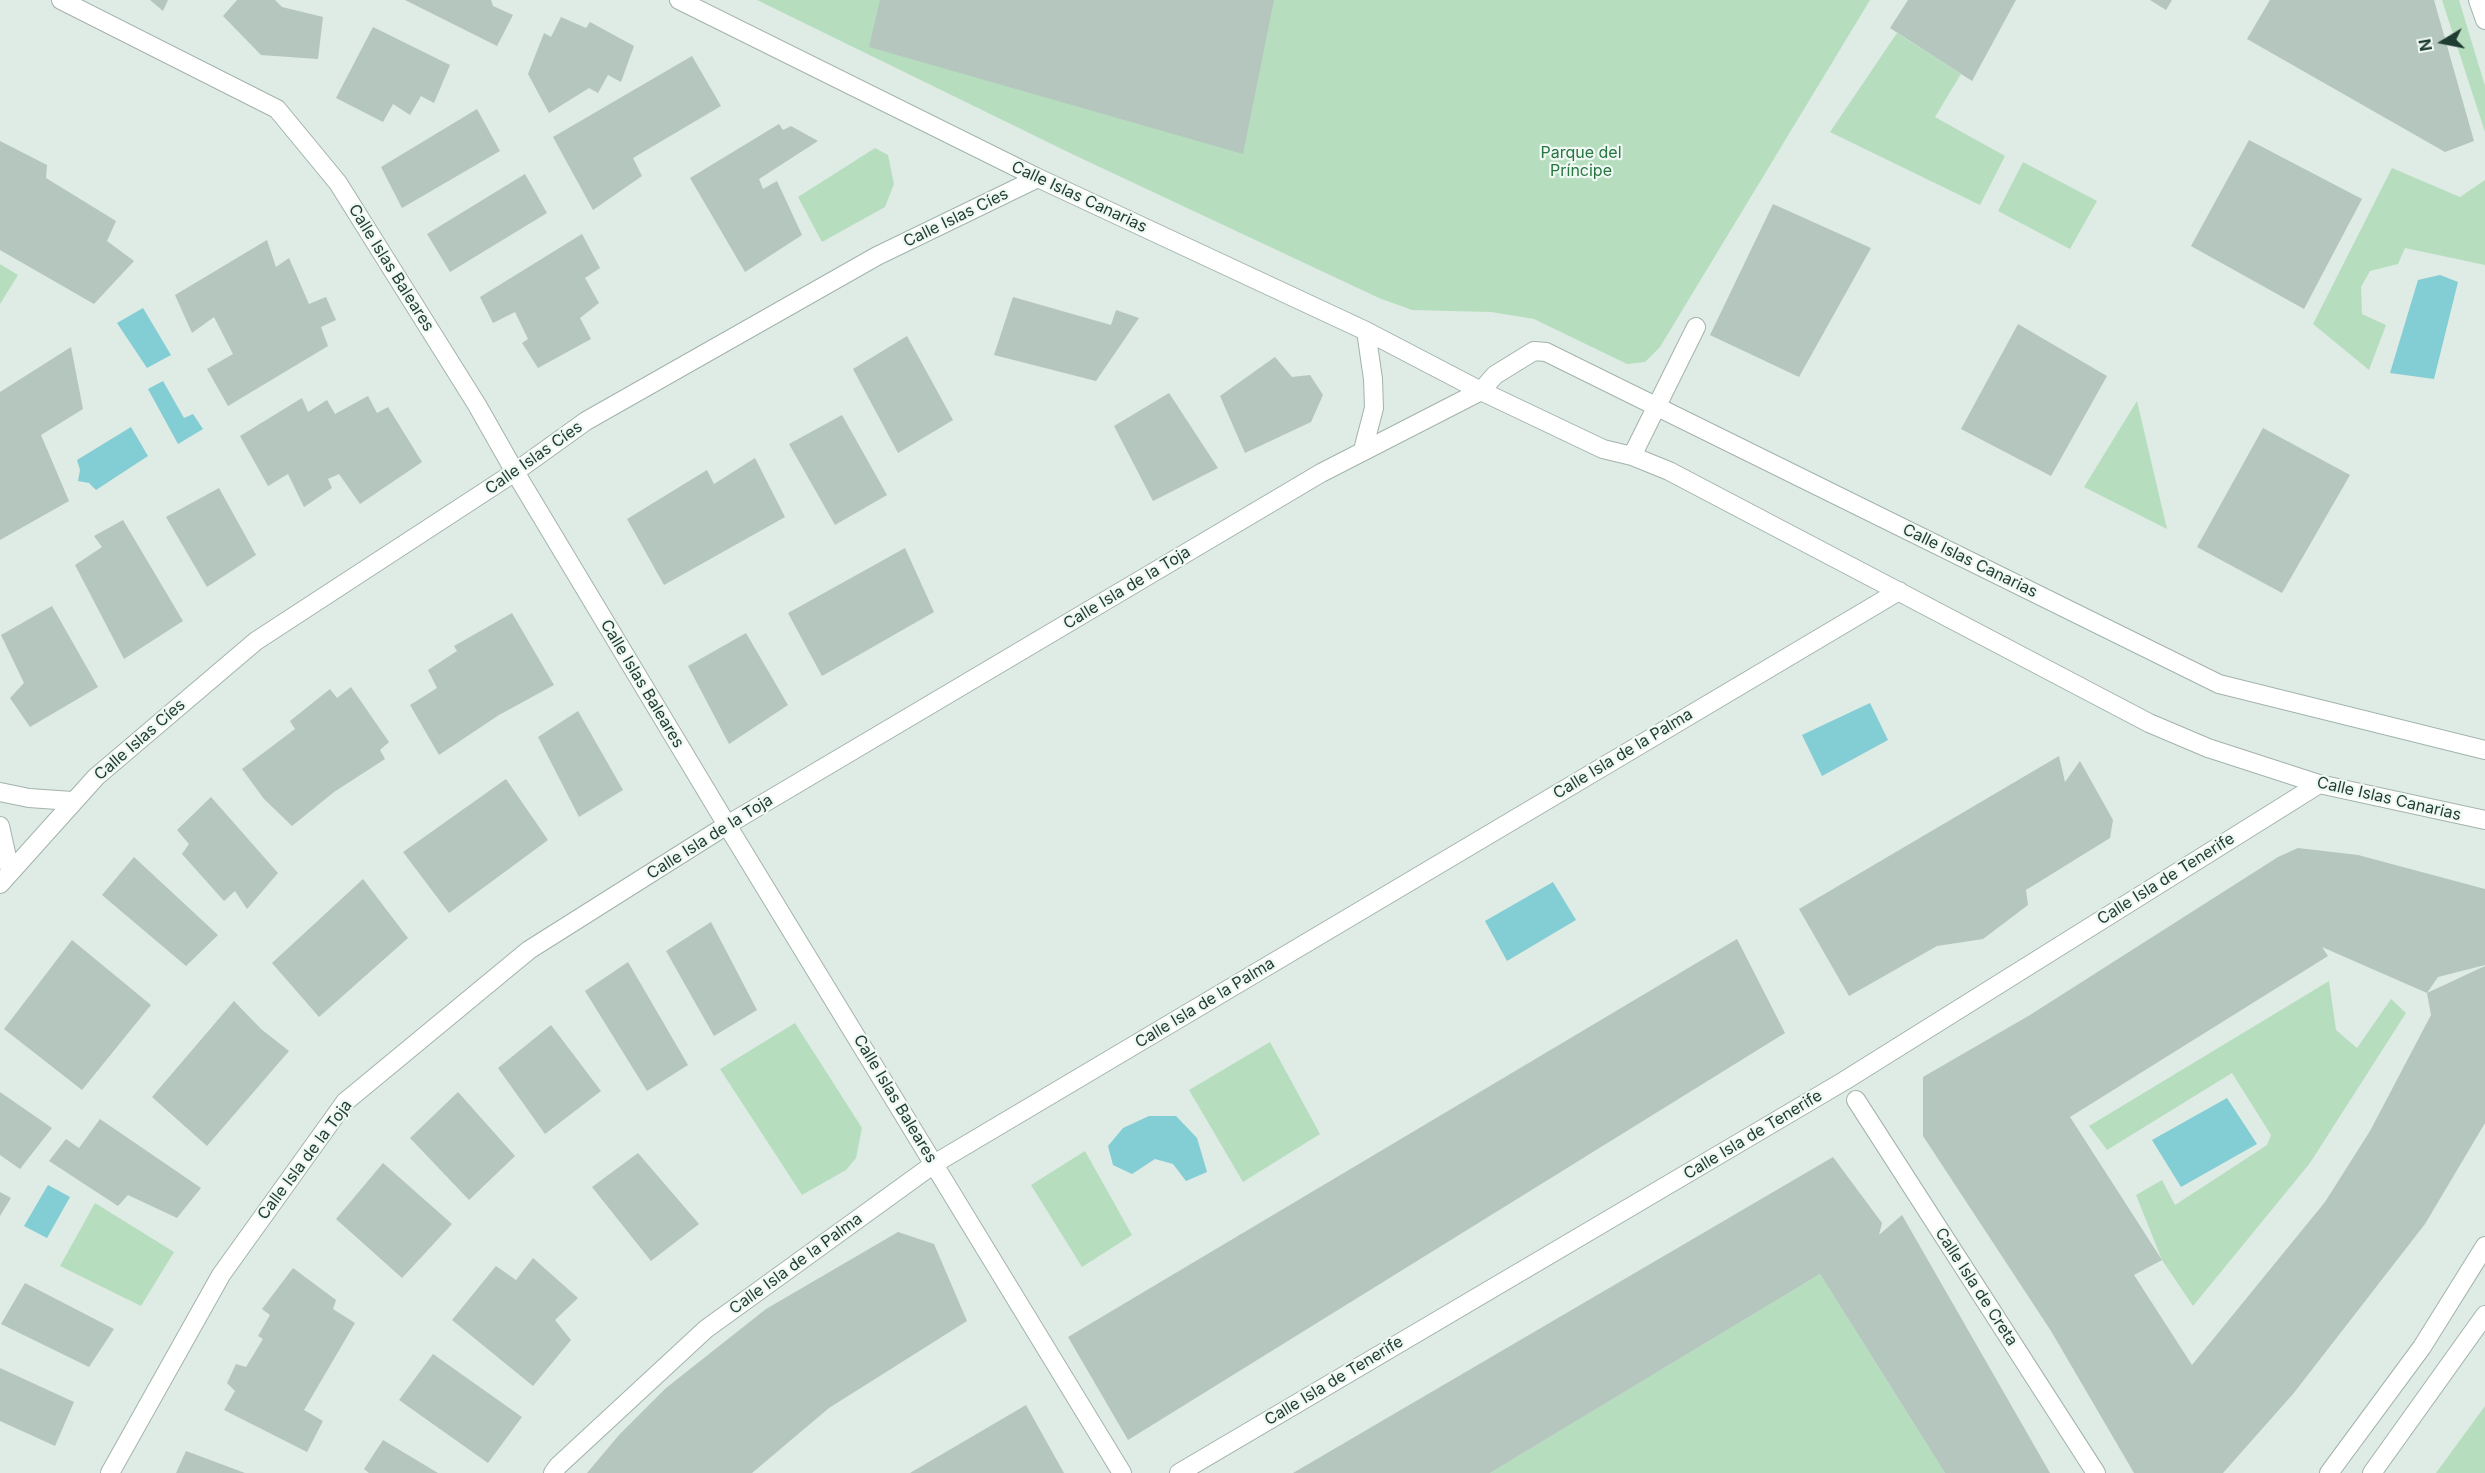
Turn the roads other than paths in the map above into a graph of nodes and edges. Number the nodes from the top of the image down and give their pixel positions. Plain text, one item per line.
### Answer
1 (61, 0) edge
2 (679, 0) edge
3 (2478, 0) edge
4 (2485, 20) edge
5 (1038, 178) junction
6 (1696, 327) dead end
7 (1366, 331) junction
8 (1481, 391) junction
9 (1658, 407) junction
10 (1363, 450) junction
11 (1632, 456) junction
12 (515, 472) junction
13 (1899, 591) junction
14 (2485, 750) edge
15 (2319, 784) junction
16 (0, 792) edge
17 (72, 801) junction
18 (2434, 809) junction
19 (2485, 820) edge
20 (727, 825) junction
21 (0, 826) edge
22 (2485, 829) edge
23 (5, 877) edge
24 (1856, 1100) dead end
25 (934, 1164) junction
26 (2485, 1246) edge
27 (2485, 1315) edge
28 (110, 1473) edge
29 (553, 1473) edge
30 (1122, 1473) edge
31 (1179, 1473) edge
32 (2096, 1473) edge
33 (2329, 1473) edge
34 (2372, 1473) edge

1 - 12 street, Calle Islas Baleares
2 - 5 street, Calle Islas Canarias
3 - 4 street
5 - 7 street, Calle Islas Canarias
5 - 12 street, Calle Islas Cíes
6 - 9 street
7 - 8 street, Calle Islas Canarias
7 - 10 street
8 - 9 street, Calle Islas Canarias
8 - 10 street, Calle Isla de la Toja
8 - 11 street, Calle Islas Canarias
9 - 11 street
9 - 14 street, Calle Islas Canarias
10 - 20 street, Calle Isla de la Toja
11 - 13 street, Calle Islas Canarias
12 - 17 street, Calle Islas Cíes
12 - 20 street, Calle Islas Baleares
13 - 15 street, Calle Islas Canarias
13 - 25 street, Calle Isla de la Palma
15 - 18 street, Calle Islas Canarias
15 - 31 street, Calle Isla de Tenerife
16 - 17 street
17 - 23 street, Calle Islas Cíes
18 - 19 street, Calle Islas Canarias
18 - 22 street
20 - 25 street, Calle Islas Baleares
20 - 28 street, Calle Isla de la Toja
21 - 23 street
24 - 32 street, Calle Isla de Creta
25 - 29 street, Calle Isla de la Palma
25 - 30 street, Calle Islas Baleares
26 - 33 street
27 - 34 street

